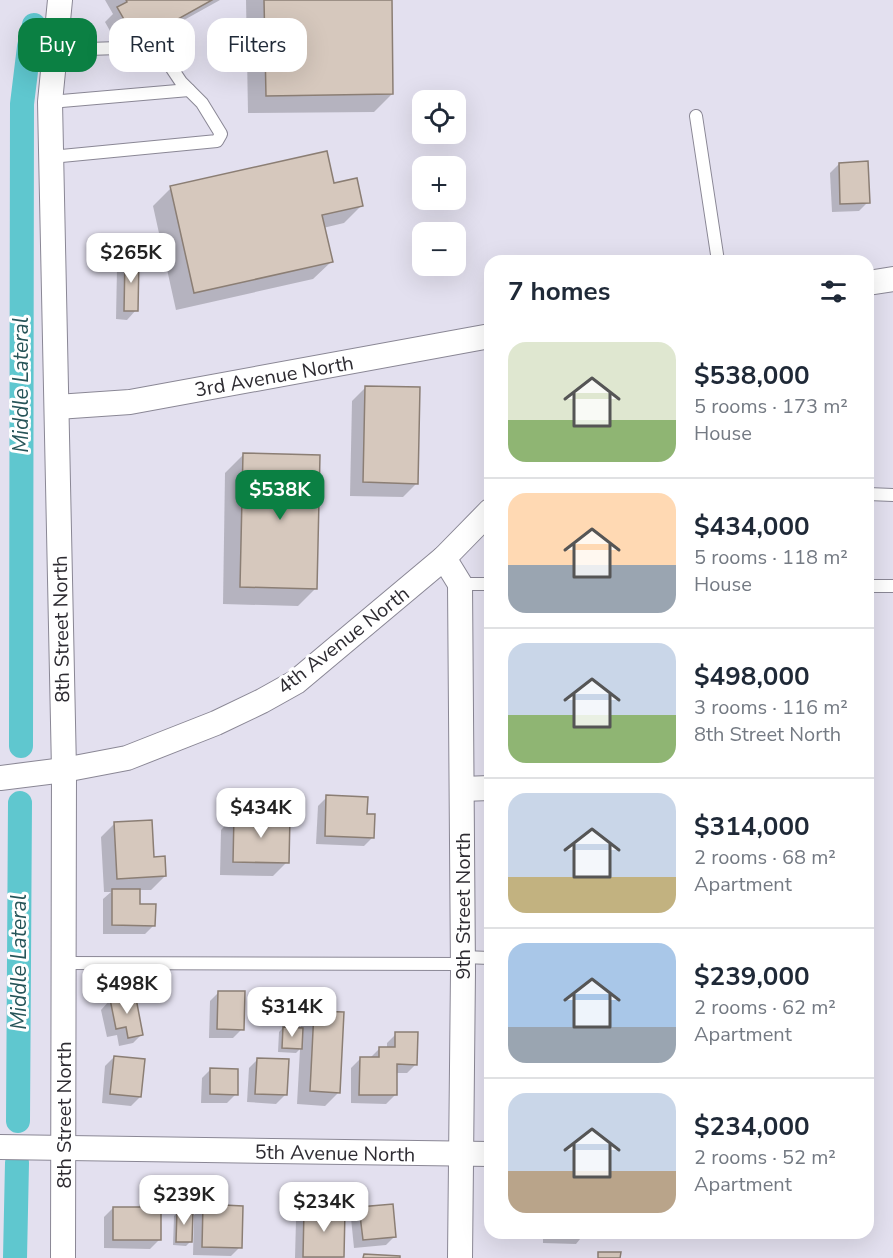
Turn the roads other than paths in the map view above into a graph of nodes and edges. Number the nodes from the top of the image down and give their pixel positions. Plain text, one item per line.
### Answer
1 (60, 0) edge
2 (58, 18) edge
3 (97, 49) edge
4 (53, 72) edge
5 (189, 90) junction
6 (50, 102) junction
7 (696, 116) dead end
8 (51, 158) junction
9 (717, 255) edge
10 (893, 279) edge
11 (874, 282) edge
12 (484, 337) edge
13 (57, 407) junction
14 (874, 494) edge
15 (893, 495) edge
16 (484, 517) edge
17 (444, 558) junction
18 (460, 584) junction
19 (484, 584) edge
20 (874, 586) edge
21 (893, 586) edge
22 (64, 770) junction
23 (0, 778) edge
24 (484, 788) edge
25 (462, 789) junction
26 (484, 959) edge
27 (463, 961) junction
28 (64, 963) junction
29 (0, 1147) edge
30 (64, 1148) junction
31 (461, 1155) junction
32 (484, 1155) edge
33 (63, 1258) edge
34 (460, 1258) edge

1 - 2 street, 8th Street North
3 - 5 lane
4 - 6 street, 8th Street North
5 - 6 lane
5 - 8 lane
6 - 8 street, 8th Street North
7 - 9 lane
8 - 13 street, 8th Street North
10 - 11 street
12 - 13 street, 3rd Avenue North
13 - 22 street, 8th Street North
14 - 15 lane
16 - 17 street, 4th Avenue North
17 - 18 street
17 - 22 street, 4th Avenue North
18 - 19 lane
18 - 25 street, 9th Street North
20 - 21 lane
22 - 23 street, 4th Avenue North
22 - 28 street, 8th Street North
24 - 25 street
25 - 27 street, 9th Street North
26 - 27 lane
27 - 28 lane
27 - 31 street, 9th Street North
28 - 30 street, 8th Street North
29 - 30 street, 5th Avenue North
30 - 31 street, 5th Avenue North
30 - 33 street, 8th Street North
31 - 32 street, 5th Avenue North
31 - 34 street, 9th Street North

